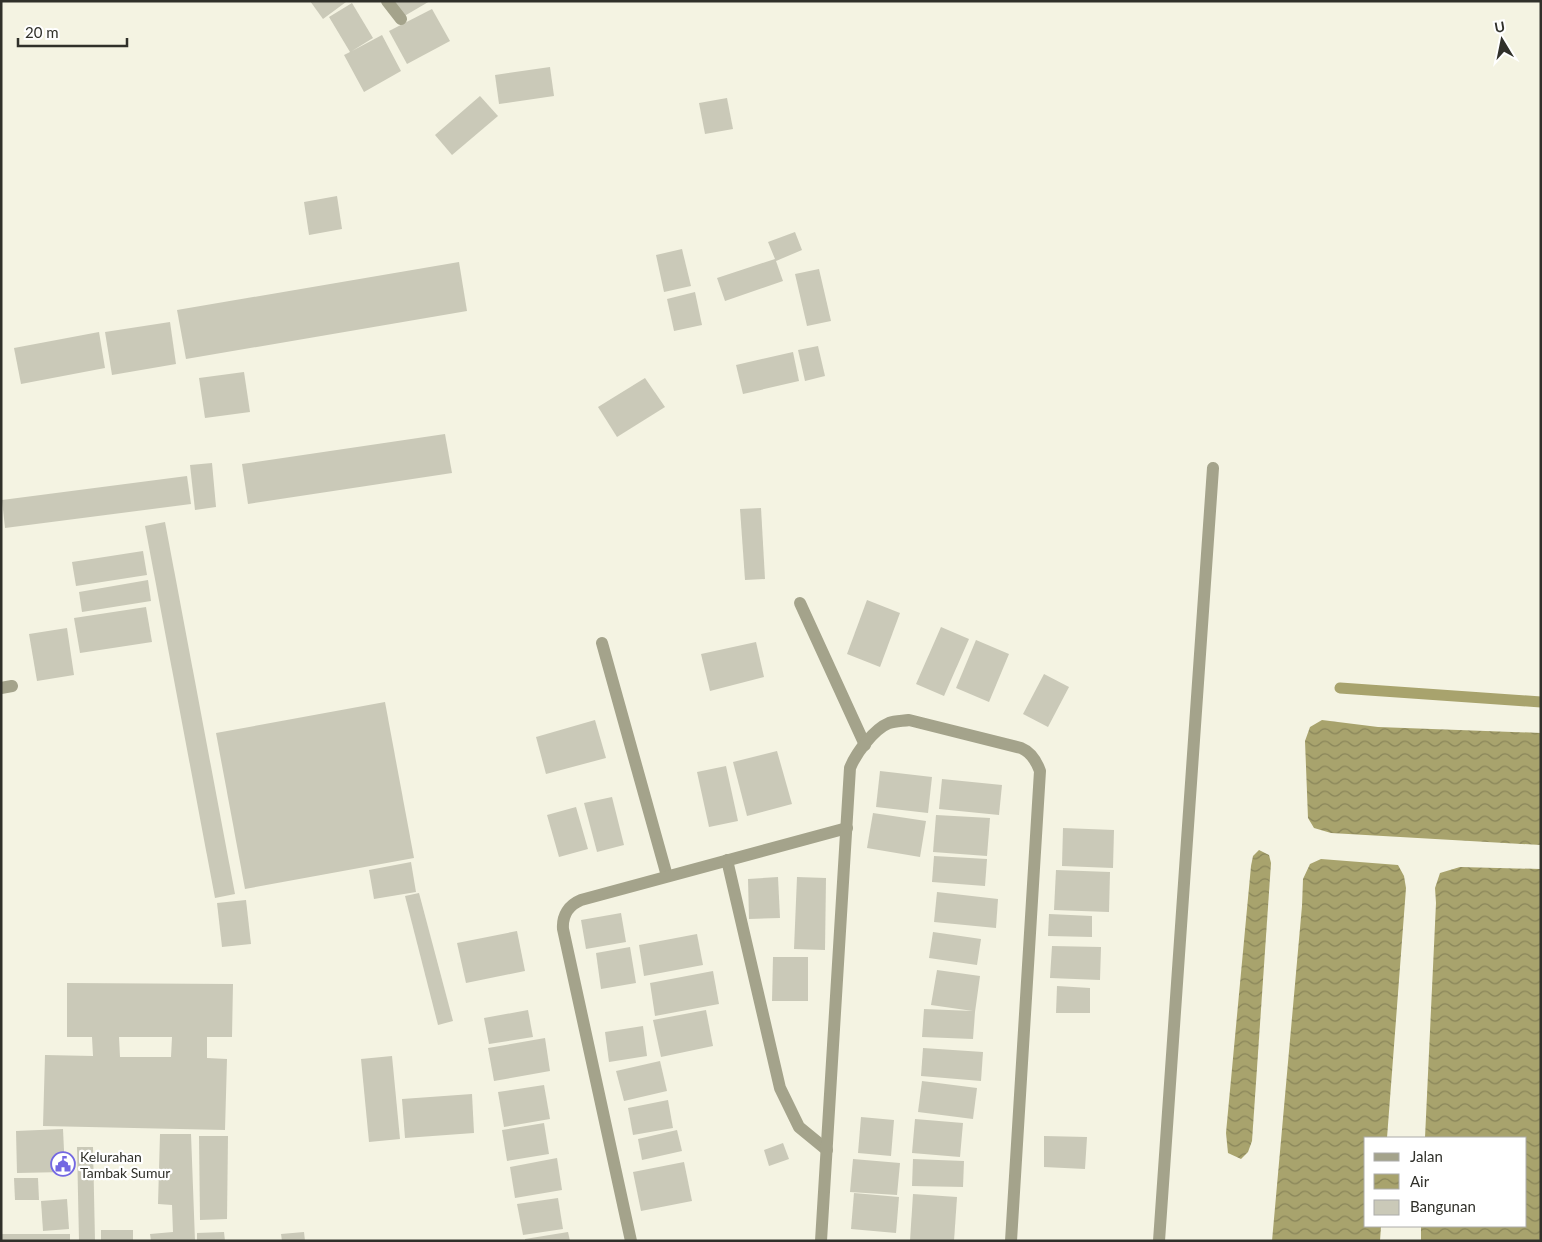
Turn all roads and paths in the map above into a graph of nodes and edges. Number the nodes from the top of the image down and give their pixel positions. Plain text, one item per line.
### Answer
1 (387, 1) edge
2 (401, 19) dead end
3 (1212, 468) dead end
4 (800, 603) dead end
5 (602, 643) dead end
6 (865, 745) junction
7 (847, 828) junction
8 (727, 860) junction
9 (667, 876) junction
10 (826, 1150) junction
11 (631, 1241) edge
12 (821, 1241) edge
13 (1011, 1241) edge
14 (1159, 1241) edge

1 - 2 street
3 - 14 street
4 - 6 street
5 - 9 street
6 - 7 street
6 - 13 street
7 - 8 street
7 - 10 street
8 - 9 street
8 - 10 street
9 - 11 street
10 - 12 street

